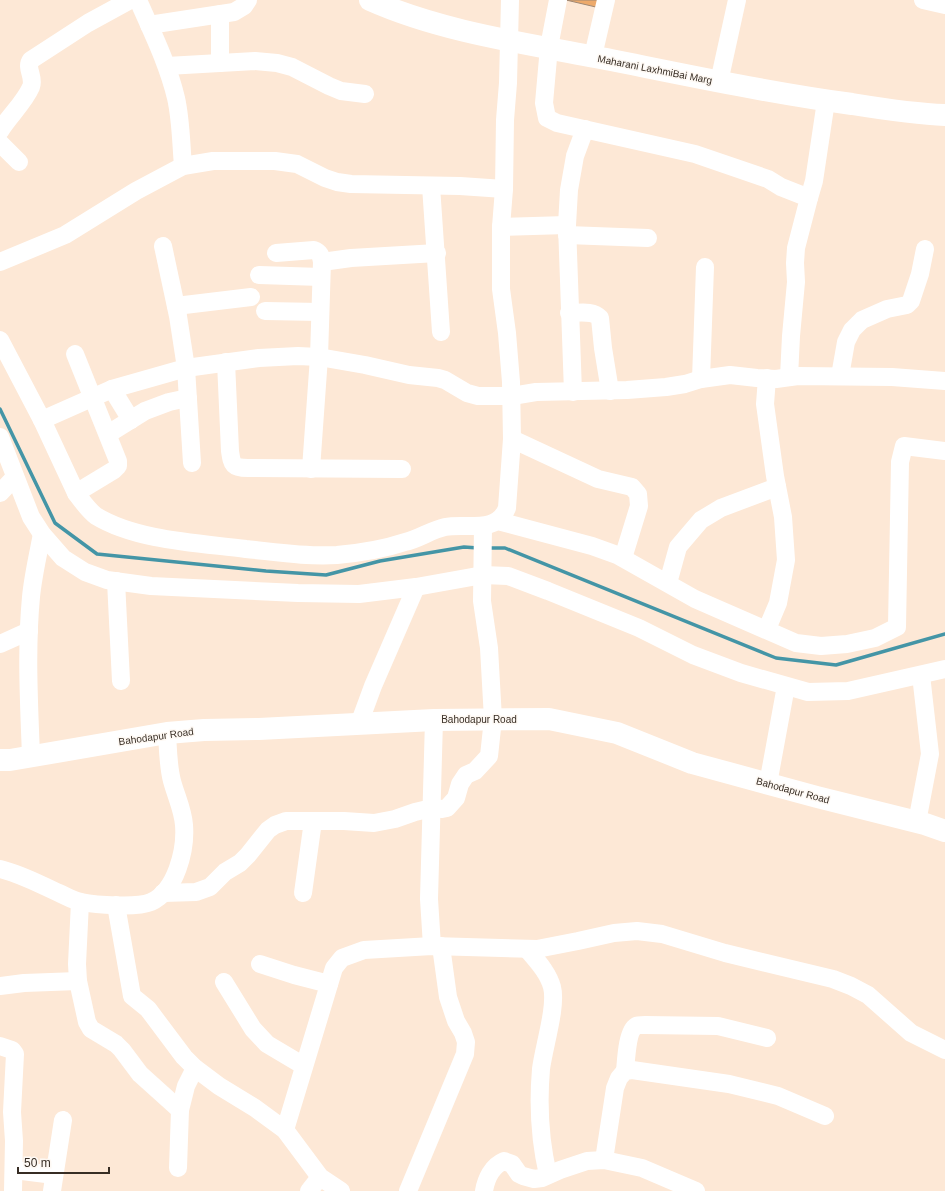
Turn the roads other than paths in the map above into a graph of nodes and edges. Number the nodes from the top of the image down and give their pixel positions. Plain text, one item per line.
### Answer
1 (130, 0) edge
2 (138, 0) edge
3 (248, 0) edge
4 (370, 0) edge
5 (510, 0) edge
6 (558, 0) edge
7 (606, 0) edge
8 (737, 0) edge
9 (923, 0) edge
10 (945, 5) edge
11 (220, 14) junction
12 (149, 25) junction
13 (509, 40) junction
14 (549, 47) junction
15 (593, 56) junction
16 (220, 64) junction
17 (167, 66) junction
18 (719, 82) junction
19 (365, 94) dead end
20 (826, 101) junction
21 (945, 115) edge
22 (584, 129) junction
23 (0, 132) edge
24 (0, 144) edge
25 (19, 162) dead end
26 (183, 166) junction
27 (431, 186) junction
28 (504, 189) junction
29 (809, 198) junction
30 (501, 227) junction
31 (567, 230) junction
32 (648, 238) dead end
33 (163, 246) dead end
34 (924, 249) dead end
35 (276, 252) dead end
36 (437, 253) junction
37 (0, 262) edge
38 (705, 268) dead end
39 (322, 269) junction
40 (259, 275) dead end
41 (251, 297) dead end
42 (176, 306) junction
43 (265, 311) dead end
44 (320, 312) junction
45 (569, 313) junction
46 (441, 332) dead end
47 (0, 340) edge
48 (75, 354) dead end
49 (319, 357) junction
50 (226, 362) junction
51 (186, 368) junction
52 (840, 376) junction
53 (789, 377) junction
54 (701, 378) junction
55 (767, 378) junction
56 (945, 381) edge
57 (112, 389) junction
58 (610, 391) junction
59 (573, 392) junction
60 (512, 396) junction
61 (92, 398) junction
62 (188, 398) junction
63 (42, 420) junction
64 (131, 420) junction
65 (108, 434) junction
66 (0, 437) edge
67 (512, 439) junction
68 (945, 451) edge
69 (192, 463) dead end
70 (312, 468) junction
71 (402, 469) dead end
72 (15, 477) junction
73 (777, 487) junction
74 (0, 493) edge
75 (76, 493) junction
76 (488, 527) junction
77 (42, 534) junction
78 (623, 558) junction
79 (483, 569) junction
80 (116, 581) junction
81 (668, 583) junction
82 (416, 587) junction
83 (767, 629) junction
84 (29, 631) junction
85 (0, 644) edge
86 (945, 669) edge
87 (921, 675) junction
88 (121, 681) dead end
89 (786, 686) junction
90 (493, 719) junction
91 (434, 720) junction
92 (359, 724) junction
93 (167, 733) junction
94 (31, 756) junction
95 (0, 760) edge
96 (768, 784) junction
97 (432, 808) junction
98 (313, 821) junction
99 (917, 822) junction
100 (945, 831) edge
101 (0, 869) edge
102 (163, 893) junction
103 (303, 893) dead end
104 (80, 902) junction
105 (116, 905) junction
106 (436, 946) junction
107 (527, 949) junction
108 (260, 964) dead end
109 (78, 981) junction
110 (224, 982) dead end
111 (329, 984) junction
112 (0, 986) edge
113 (767, 1038) dead end
114 (0, 1046) edge
115 (945, 1050) edge
116 (304, 1066) junction
117 (195, 1068) junction
118 (625, 1072) junction
119 (180, 1110) junction
120 (825, 1116) dead end
121 (63, 1120) dead end
122 (285, 1130) junction
123 (604, 1160) junction
124 (178, 1168) dead end
125 (14, 1170) junction
126 (548, 1175) junction
127 (53, 1183) edge
128 (314, 1184) edge
129 (13, 1191) edge
130 (341, 1191) edge
131 (408, 1191) edge
132 (484, 1191) edge
133 (696, 1191) edge

1 - 23 street
2 - 12 street
3 - 11 street
4 - 13 main road, Maharani LaxhmiBai Marg
5 - 13 street
6 - 14 street
7 - 15 street
8 - 18 street
9 - 10 street
11 - 12 street
11 - 16 street
12 - 17 street
13 - 14 main road, Maharani LaxhmiBai Marg
13 - 28 street
14 - 15 main road, Maharani LaxhmiBai Marg
14 - 22 street
15 - 18 main road, Maharani LaxhmiBai Marg
16 - 17 street
16 - 19 street
17 - 26 street
18 - 20 main road, Maharani LaxhmiBai Marg
20 - 21 main road, Maharani LaxhmiBai Marg
20 - 29 street
22 - 29 street
22 - 31 street
24 - 25 street
26 - 27 street
26 - 37 street
27 - 28 street
27 - 36 street
28 - 30 street
29 - 53 street
30 - 31 street
30 - 60 street
31 - 32 street
31 - 45 street
33 - 42 street
34 - 52 street
35 - 39 street
36 - 39 street
36 - 46 street
38 - 54 street
39 - 40 street
39 - 44 street
41 - 42 street
42 - 51 street
43 - 44 street
44 - 49 street
45 - 58 street
45 - 59 street
47 - 63 street
48 - 61 street
49 - 50 street
49 - 60 street
49 - 70 street
50 - 51 street
50 - 70 street
51 - 57 street
51 - 62 street
52 - 53 street
52 - 56 street
53 - 55 street
54 - 55 street
54 - 58 street
55 - 73 street
57 - 61 street
57 - 64 street
58 - 59 street
59 - 60 street
60 - 67 street
61 - 63 street
61 - 65 street
62 - 64 street
62 - 69 street
63 - 75 street
64 - 65 street
65 - 75 street
66 - 72 street
67 - 76 street
67 - 78 street
68 - 83 street
70 - 71 street
72 - 74 street
72 - 77 street
73 - 81 street
73 - 83 street
75 - 76 street
76 - 78 street
76 - 79 street
77 - 80 street
77 - 84 street
78 - 81 street
79 - 82 street
79 - 89 street
79 - 90 street
80 - 82 street
80 - 88 street
81 - 83 street
82 - 92 street
84 - 85 street
84 - 94 street
86 - 87 street
87 - 89 street
87 - 99 street
89 - 96 street
90 - 91 main road, Bahodapur Road
90 - 96 main road, Bahodapur Road
90 - 97 street
91 - 92 main road, Bahodapur Road
91 - 97 street
92 - 93 main road, Bahodapur Road
93 - 94 main road, Bahodapur Road
93 - 102 street
94 - 95 main road, Bahodapur Road
96 - 99 main road, Bahodapur Road
97 - 98 street
97 - 106 street
98 - 102 street
98 - 103 street
99 - 100 main road, Bahodapur Road
101 - 104 street
102 - 105 street
104 - 105 street
104 - 109 street
105 - 117 street
106 - 107 street
106 - 111 street
106 - 131 street
107 - 115 street
107 - 126 street
108 - 111 street
109 - 112 street
109 - 119 street
110 - 116 street
111 - 116 street
113 - 118 street
114 - 125 street
116 - 122 street
117 - 119 street
117 - 122 street
118 - 120 street
118 - 123 street
119 - 124 street
121 - 127 street
122 - 128 street
123 - 126 street
123 - 133 street
125 - 127 street
125 - 129 street
126 - 132 street
128 - 130 street

